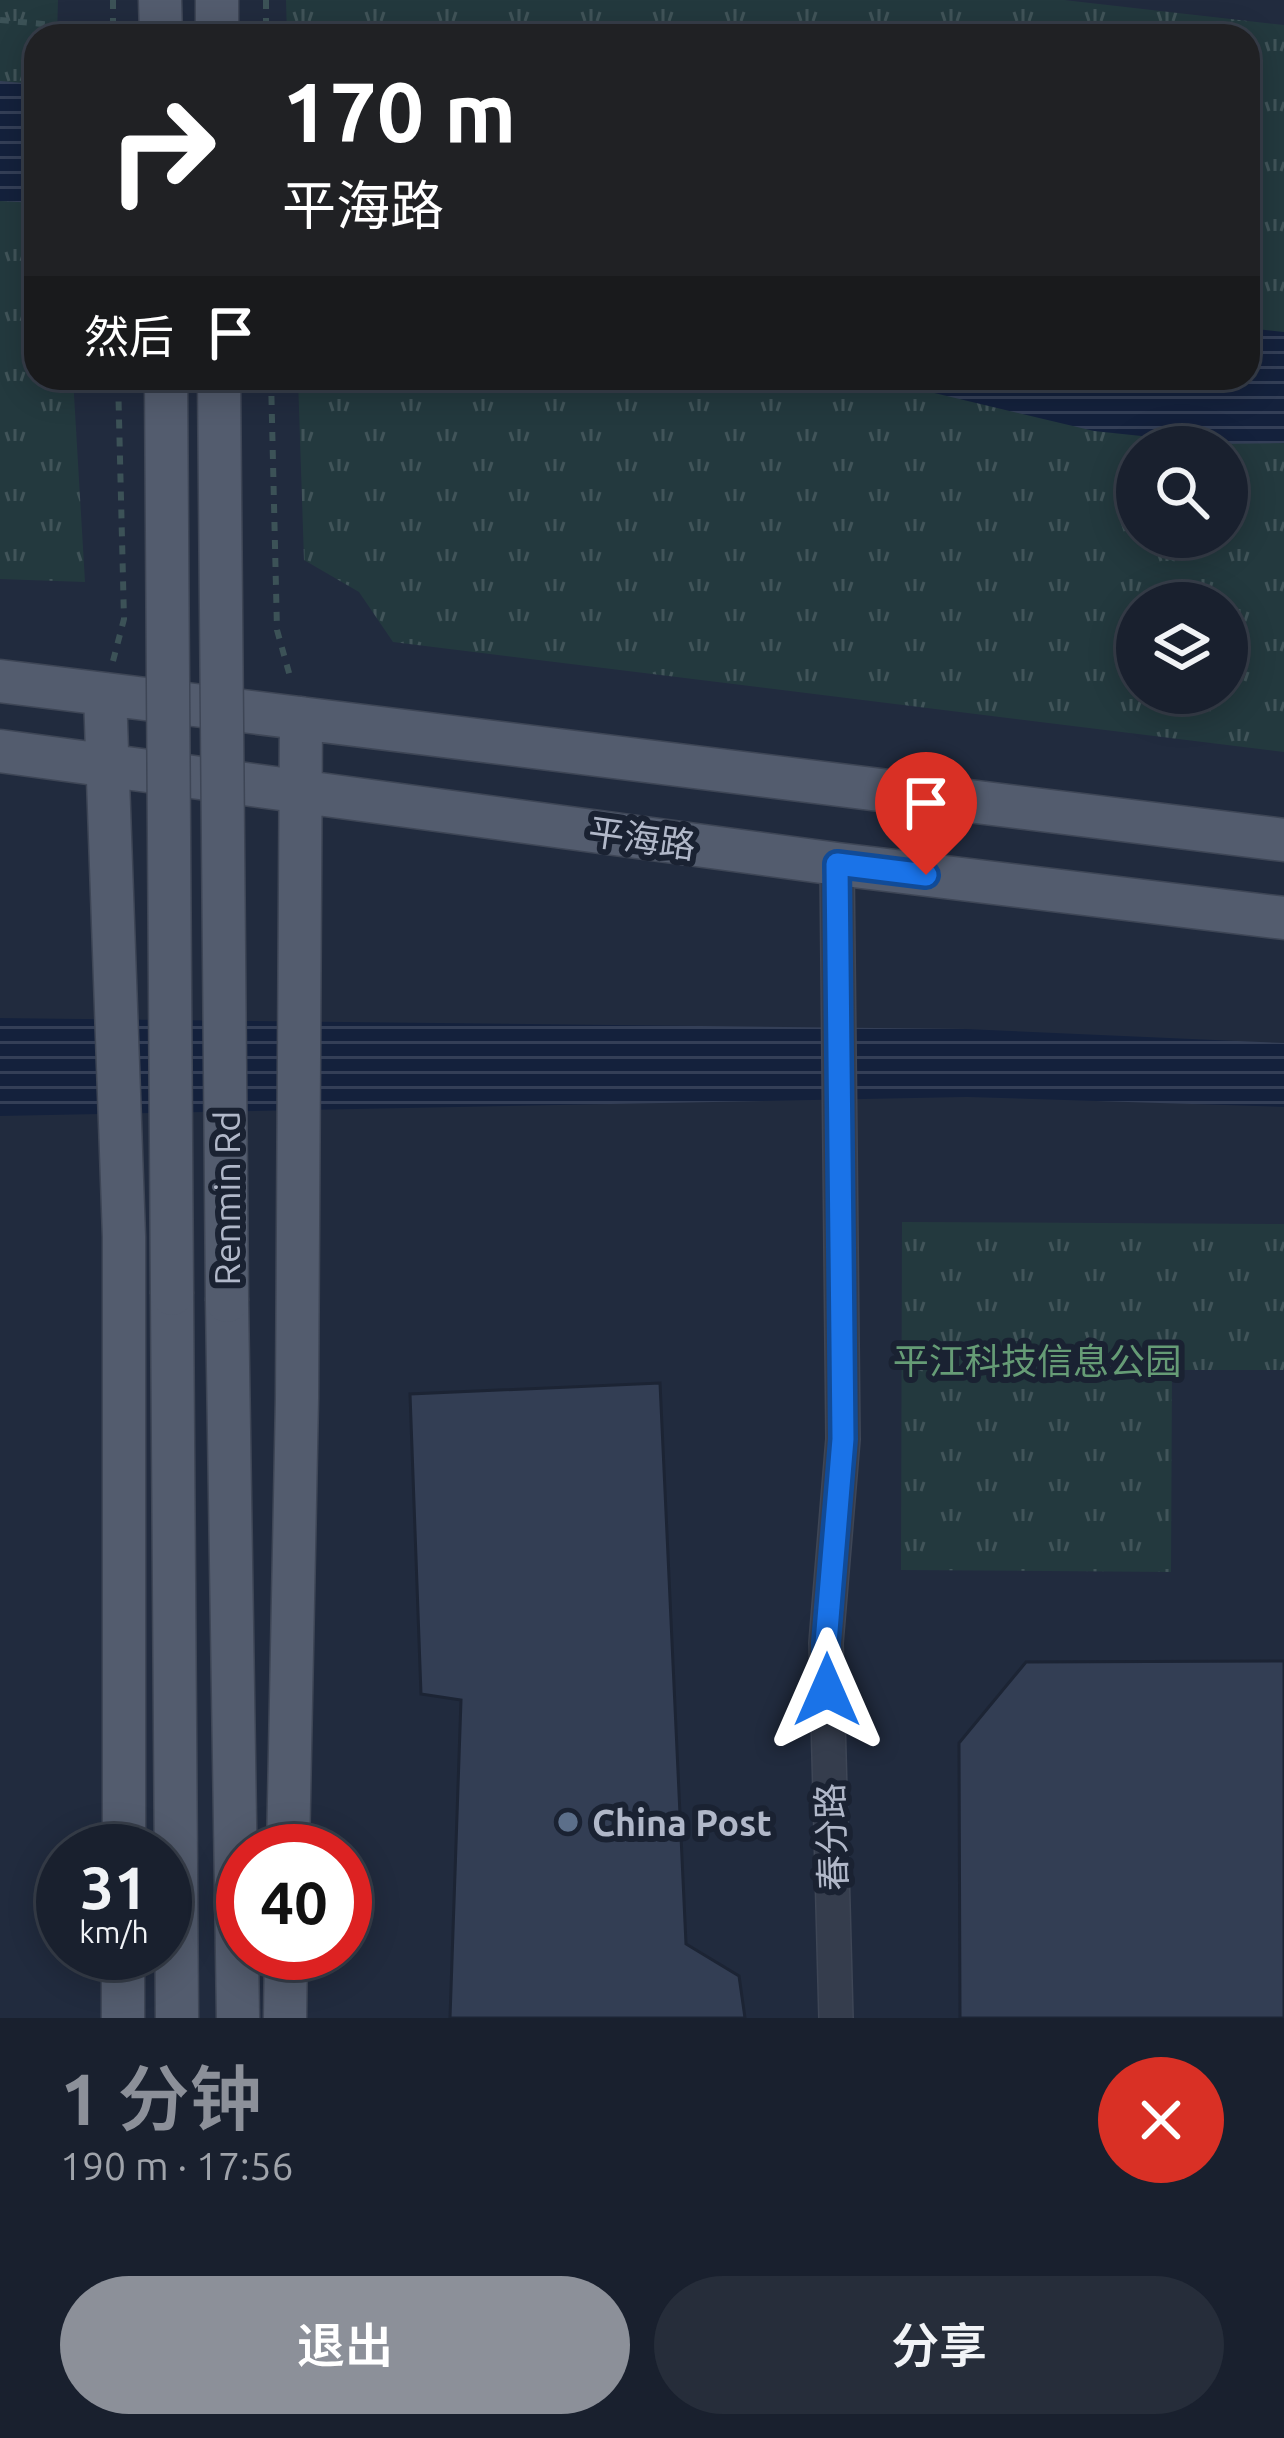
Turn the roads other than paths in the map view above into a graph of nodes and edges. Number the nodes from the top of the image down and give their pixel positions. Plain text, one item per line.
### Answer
1 (166, 390) edge
2 (219, 390) edge
3 (0, 681) edge
4 (105, 694) junction
5 (302, 718) junction
6 (0, 751) edge
7 (107, 765) junction
8 (301, 791) junction
9 (1284, 840) edge
10 (837, 864) junction
11 (1284, 918) edge
12 (124, 1824) edge
13 (289, 1824) edge
14 (123, 1980) edge
15 (286, 1980) edge
16 (123, 2018) edge
17 (177, 2018) edge
18 (238, 2018) edge
19 (285, 2018) edge
20 (836, 2018) edge

1 - 17 main road, Renmin Rd, bridge
2 - 18 main road, Renmin Rd, bridge
3 - 4 main road
4 - 5 main road
4 - 7 main road
5 - 8 main road
5 - 9 main road
6 - 7 main road, 平海路
7 - 8 main road, 平海路
7 - 12 main road
8 - 10 main road, 平海路
8 - 13 main road
10 - 11 main road, 平海路
10 - 20 street, 春分路
14 - 16 main road
15 - 19 main road

